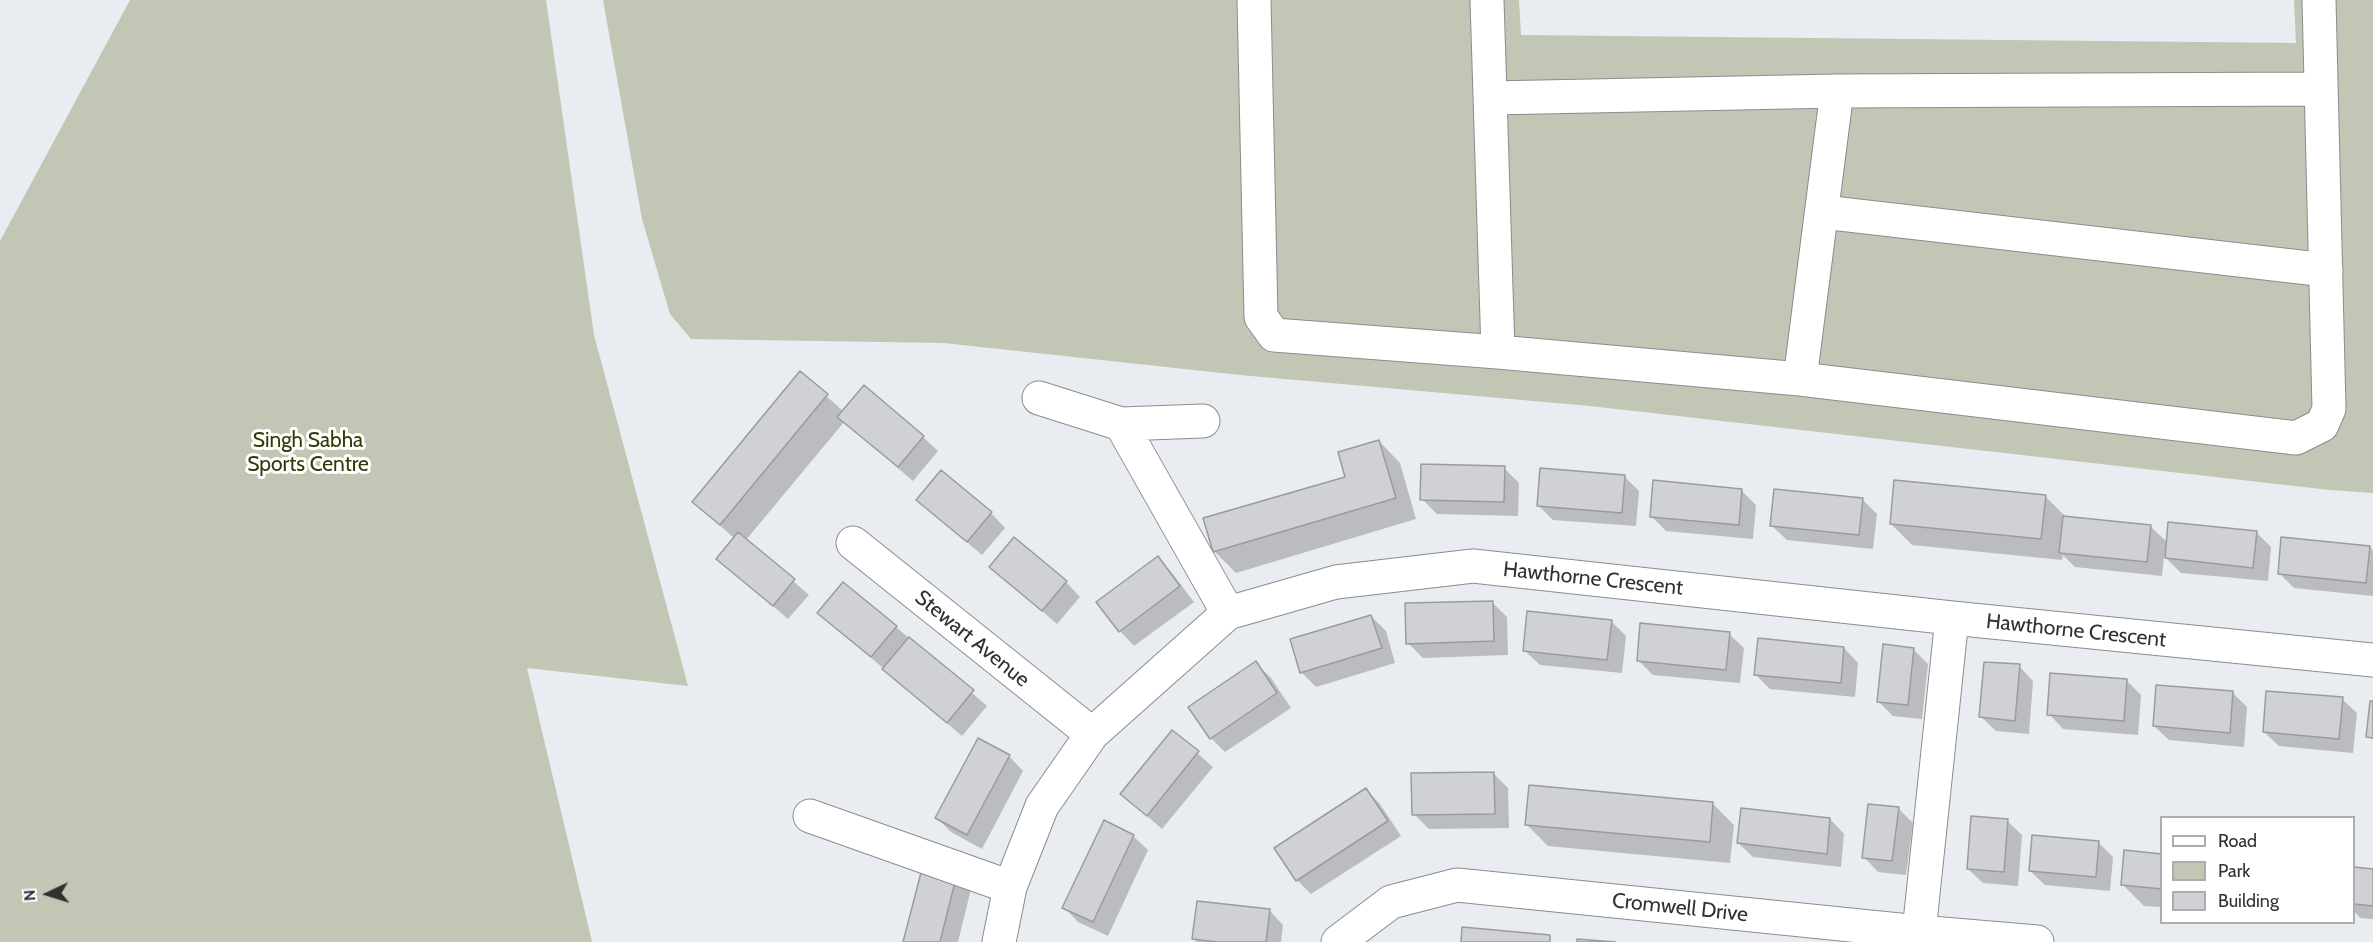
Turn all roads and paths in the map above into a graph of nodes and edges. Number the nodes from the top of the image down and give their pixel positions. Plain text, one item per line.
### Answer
1 (1254, 0) edge
2 (1487, 0) edge
3 (2319, 0) edge
4 (2321, 88) junction
5 (1837, 91) junction
6 (1491, 98) junction
7 (1823, 212) junction
8 (2326, 270) junction
9 (1498, 352) junction
10 (1800, 379) junction
11 (1039, 398) dead end
12 (1203, 421) dead end
13 (1121, 424) junction
14 (853, 543) dead end
15 (1228, 613) junction
16 (1952, 618) junction
17 (2373, 660) edge
18 (1092, 734) junction
19 (810, 816) dead end
20 (1010, 887) junction
21 (1919, 932) junction
22 (999, 942) edge
23 (1338, 942) edge
24 (2037, 942) edge

1 - 9 street
2 - 6 street
3 - 4 street
4 - 5 street
4 - 8 street
5 - 6 street
5 - 7 street
6 - 9 street
7 - 8 street
7 - 10 street
8 - 10 street
9 - 10 street
11 - 13 street
12 - 13 street
13 - 15 street
14 - 18 street, Stewart Avenue
15 - 16 street, Hawthorne Crescent
15 - 18 street, Hawthorne Crescent
16 - 17 street, Hawthorne Crescent
16 - 21 street
18 - 20 street, Hawthorne Crescent
19 - 20 street
20 - 22 street, Hawthorne Crescent
21 - 23 street, Cromwell Drive
21 - 24 street, Cromwell Drive

